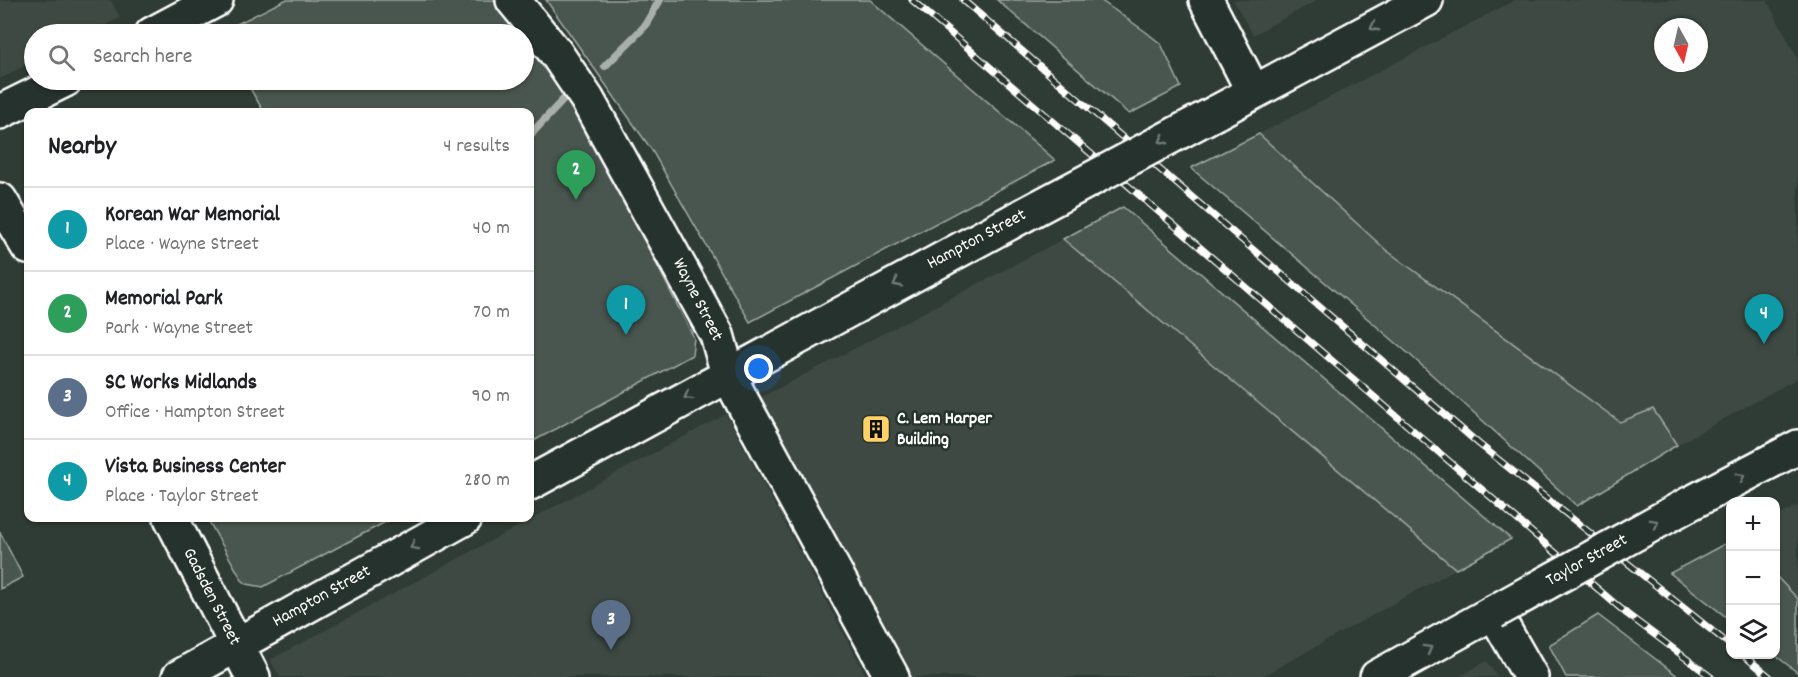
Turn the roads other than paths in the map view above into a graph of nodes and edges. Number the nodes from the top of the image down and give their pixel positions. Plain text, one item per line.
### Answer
1 (216, 0) edge
2 (513, 0) edge
3 (1206, 0) edge
4 (1426, 0) edge
5 (171, 24) edge
6 (532, 24) edge
7 (534, 26) edge
8 (45, 90) edge
9 (1254, 91) junction
10 (0, 112) edge
11 (0, 200) edge
12 (24, 241) edge
13 (728, 375) junction
14 (1798, 447) edge
15 (534, 481) edge
16 (173, 522) edge
17 (458, 522) edge
18 (1494, 612) junction
19 (236, 645) junction
20 (179, 677) edge
21 (253, 677) edge
22 (892, 677) edge
23 (1377, 677) edge
24 (1531, 677) edge

1 - 5 main road
2 - 6 main road, Wayne Street
3 - 9 main road
4 -> 9 main road, Hampton Street
7 - 13 main road, Wayne Street
8 - 10 main road
9 -> 13 main road, Hampton Street, bridge
11 - 12 main road
13 -> 15 main road, Hampton Street
13 - 22 main road, Wayne Street
18 -> 14 main road, Taylor Street, bridge
16 - 19 main road, Gadsden Street
17 -> 19 main road, Hampton Street
23 -> 18 main road, Taylor Street
18 - 24 main road
19 - 20 main road, Hampton Street
19 - 21 main road, Gadsden Street

